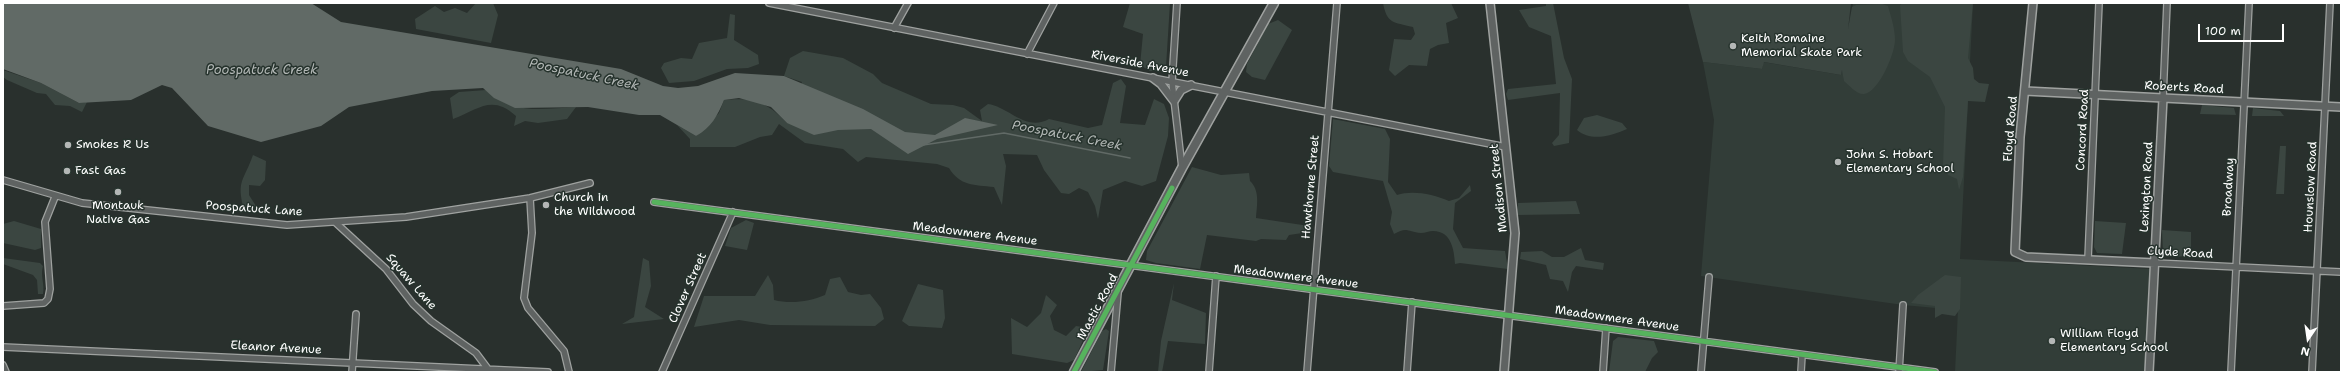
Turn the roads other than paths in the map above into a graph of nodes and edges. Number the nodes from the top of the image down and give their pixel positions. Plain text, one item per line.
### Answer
1 (769, 3) edge
2 (908, 3) edge
3 (1054, 3) edge
4 (1177, 3) edge
5 (1274, 3) edge
6 (1337, 3) edge
7 (1490, 3) edge
8 (2033, 3) edge
9 (2099, 3) edge
10 (2167, 3) edge
11 (2248, 3) edge
12 (2330, 3) edge
13 (894, 28) junction
14 (1027, 54) junction
15 (1153, 78) junction
16 (1172, 82) junction
17 (1191, 85) junction
18 (2025, 91) junction
19 (1224, 92) junction
20 (2095, 94) junction
21 (2163, 98) junction
22 (1174, 100) junction
23 (2244, 102) junction
24 (2325, 106) junction
25 (2341, 107) edge
26 (1328, 112) junction
27 (1506, 147) junction
28 (1182, 168) junction
29 (3, 180) edge
30 (590, 183) dead end
31 (55, 197) junction
32 (530, 198) junction
33 (654, 202) dead end
34 (733, 212) junction
35 (336, 223) junction
36 (2019, 255) joint
37 (2088, 259) junction
38 (2155, 263) junction
39 (1132, 264) junction
40 (2235, 267) junction
41 (2318, 271) junction
42 (2341, 272) edge
43 (1216, 276) junction
44 (1709, 277) dead end
45 (1314, 289) junction
46 (1118, 290) junction
47 (1412, 302) junction
48 (3, 306) edge
49 (1903, 306) dead end
50 (356, 314) dead end
51 (1509, 315) junction
52 (1606, 328) junction
53 (1704, 341) junction
54 (3, 347) edge
55 (1802, 355) junction
56 (353, 363) junction
57 (3, 365) edge
58 (488, 370) junction
59 (1899, 370) edge
60 (6, 372) edge
61 (352, 372) edge
62 (548, 372) edge
63 (569, 372) edge
64 (662, 372) edge
65 (1074, 372) edge
66 (1110, 372) edge
67 (1209, 372) edge
68 (1307, 372) edge
69 (1407, 372) edge
70 (1504, 372) edge
71 (1603, 372) edge
72 (1701, 372) edge
73 (1801, 372) edge
74 (1935, 372) edge
75 (2149, 372) edge
76 (2231, 372) edge
77 (2312, 372) edge

1 - 13 street, Riverside Avenue
2 - 13 street
3 - 14 street
4 - 16 street
5 - 19 main road, Mastic Road
6 - 26 street, Hawthorne Street
7 - 27 street, Madison Street
8 - 18 street, Floyd Road
9 - 20 street, Concord Road
10 - 21 street, Lexington Road
11 - 23 street, Broadway
12 - 24 street, Hounslow Road
13 - 14 street, Riverside Avenue
14 - 15 street, Riverside Avenue
15 - 16 street, Riverside Avenue
15 - 22 street
16 - 17 street, Riverside Avenue
16 - 22 street
17 - 19 street, Riverside Avenue
17 - 22 street
18 - 20 street, Roberts Road
18 - 36 street, Floyd Road
19 - 26 street, Riverside Avenue
19 - 28 main road, Mastic Road
20 - 21 street, Roberts Road
20 - 37 street, Concord Road
21 - 23 street, Roberts Road
21 - 38 street, Lexington Road
22 - 28 street
23 - 24 street, Roberts Road
23 - 40 street, Broadway
24 - 25 street, Roberts Road
24 - 41 street, Hounslow Road
26 - 27 street, Riverside Avenue
26 - 45 street, Hawthorne Street
27 - 51 street, Madison Street
28 - 39 main road, Mastic Road
29 - 31 street, Poospatuck Lane
30 - 32 street, Poospatuck Lane
31 - 35 street, Poospatuck Lane
31 - 48 street
32 - 35 street, Poospatuck Lane
32 - 63 street
33 - 34 street, Meadowmere Avenue
34 - 39 street, Meadowmere Avenue
34 - 64 street, Clover Street
35 - 58 street, Squaw Lane
36 - 37 street, Clyde Road
37 - 38 street, Clyde Road
38 - 40 street, Clyde Road
38 - 75 street, Lexington Road
39 - 43 street, Meadowmere Avenue
39 - 46 main road, Mastic Road
40 - 41 street, Clyde Road
40 - 76 street, Broadway
41 - 42 street, Clyde Road
41 - 77 street, Hounslow Road
43 - 45 street, Meadowmere Avenue
43 - 67 street
44 - 53 street
45 - 47 street, Meadowmere Avenue
45 - 68 street, Hawthorne Street
46 - 65 main road, Mastic Road
46 - 66 street
47 - 51 street, Meadowmere Avenue
47 - 69 street
49 - 59 street
50 - 56 street
51 - 52 street, Meadowmere Avenue
51 - 70 street, Madison Street
52 - 53 street, Meadowmere Avenue
52 - 71 street
53 - 55 street, Meadowmere Avenue
53 - 72 street
54 - 56 street, Eleanor Avenue
55 - 59 street, Meadowmere Avenue
55 - 73 street
56 - 58 street, Eleanor Avenue
56 - 61 street
57 - 60 street
58 - 62 street, Eleanor Avenue
59 - 74 street, Meadowmere Avenue

